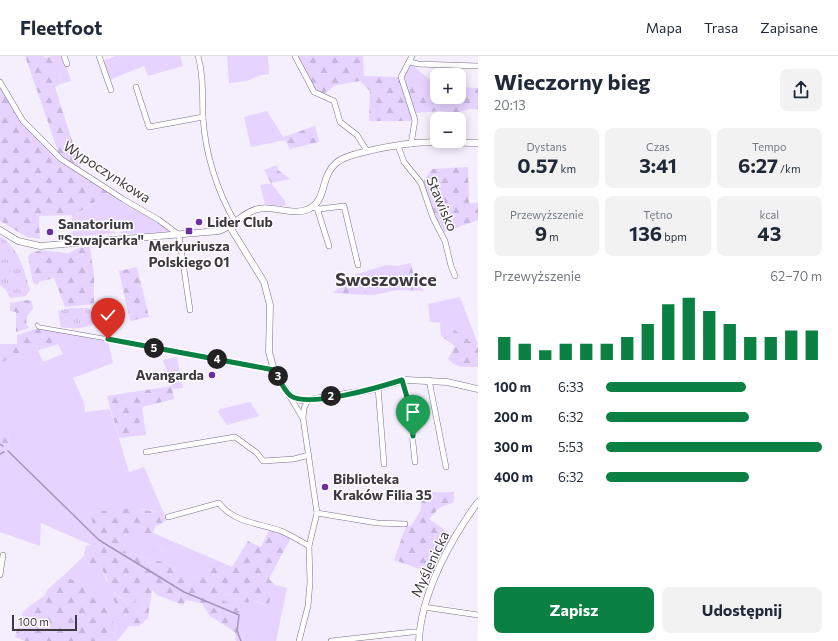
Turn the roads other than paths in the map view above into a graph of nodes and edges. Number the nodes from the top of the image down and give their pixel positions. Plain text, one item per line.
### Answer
1 (64, 56) edge
2 (99, 56) edge
3 (198, 56) edge
4 (296, 56) edge
5 (411, 59) edge
6 (67, 64) dead end
7 (478, 66) edge
8 (0, 82) edge
9 (136, 87) dead end
10 (110, 90) dead end
11 (203, 117) junction
12 (478, 143) edge
13 (411, 144) junction
14 (398, 146) junction
15 (367, 151) junction
16 (314, 208) junction
17 (235, 222) junction
18 (230, 227) junction
19 (0, 230) edge
20 (179, 235) junction
21 (329, 246) dead end
22 (358, 265) dead end
23 (455, 276) dead end
24 (190, 310) dead end
25 (37, 325) dead end
26 (108, 339) joint
27 (274, 370) junction
28 (402, 380) junction
29 (429, 380) junction
30 (378, 387) junction
31 (478, 389) edge
32 (289, 395) junction
33 (308, 400) junction
34 (303, 418) junction
35 (146, 452) dead end
36 (310, 455) junction
37 (415, 462) dead end
38 (384, 464) dead end
39 (446, 466) dead end
40 (478, 502) edge
41 (317, 513) junction
42 (168, 517) dead end
43 (405, 524) dead end
44 (309, 546) junction
45 (3, 555) dead end
46 (0, 575) edge
47 (424, 607) junction
48 (478, 615) edge
49 (419, 632) junction
50 (299, 641) edge
51 (331, 641) edge
52 (419, 641) edge

1 - 6 street
2 - 10 street
3 - 11 street
4 - 15 street
5 - 7 street
5 - 13 street
8 - 20 street, Wypoczynkowa
9 - 11 street
11 - 17 street
12 - 13 street
13 - 14 street
14 - 15 street
14 - 23 street, Stawisko
15 - 16 street
16 - 17 street
16 - 21 street
16 - 22 street
17 - 18 street
18 - 20 street
18 - 27 street
19 - 20 street
20 - 24 street
25 - 26 street
26 - 27 street
27 - 32 street
28 - 29 street
28 - 30 street
28 - 37 street
29 - 31 street
29 - 39 street
30 - 33 street
30 - 38 street
32 - 33 street
32 - 34 street
33 - 34 street
34 - 36 street
35 - 36 street
36 - 41 street
40 - 47 street, Myślenicka
41 - 43 street
41 - 44 street
42 - 44 street
44 - 50 street
45 - 46 street
47 - 48 street
47 - 49 street, Myślenicka
49 - 51 street
49 - 52 street, Myślenicka

